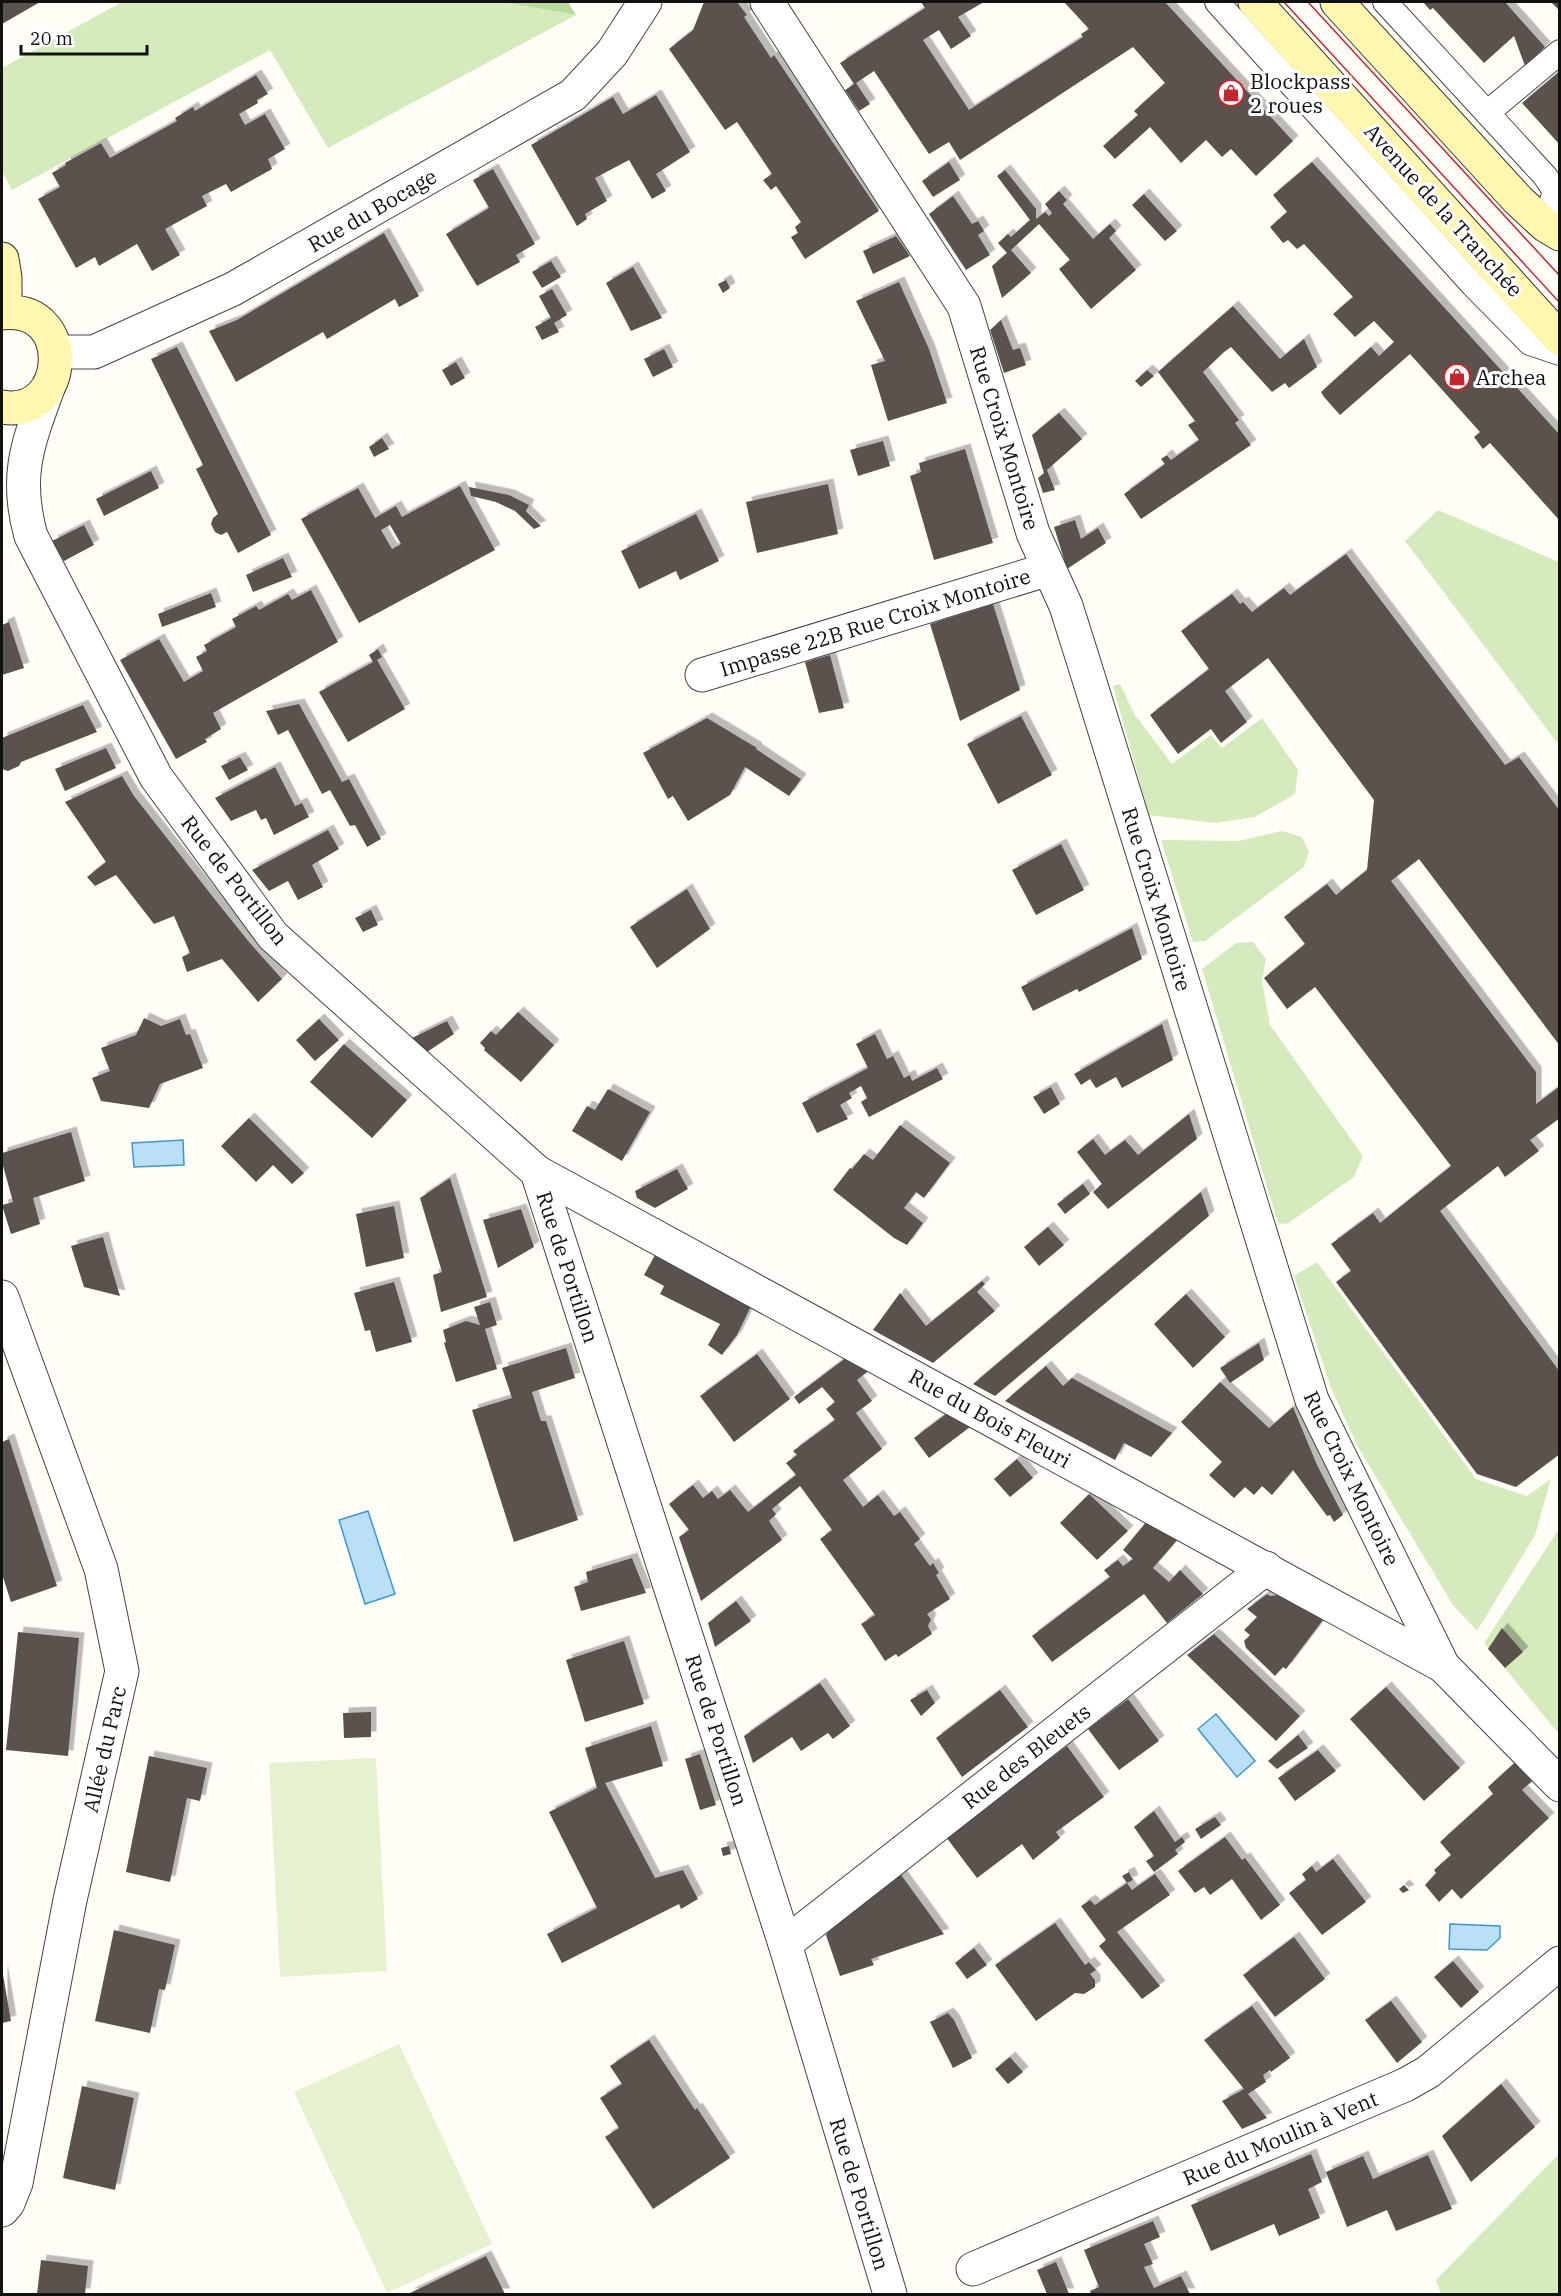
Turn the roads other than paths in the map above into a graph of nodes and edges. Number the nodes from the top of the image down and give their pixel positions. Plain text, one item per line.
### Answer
1 (645, 2) edge
2 (767, 2) edge
3 (1216, 2) edge
4 (1255, 2) edge
5 (1337, 2) edge
6 (1385, 2) edge
7 (1560, 51) edge
8 (1487, 113) junction
9 (1552, 229) edge
10 (2, 259) edge
11 (3, 312) edge
12 (1560, 339) edge
13 (56, 352) junction
14 (1560, 353) edge
15 (48, 388) junction
16 (2, 407) edge
17 (1049, 569) junction
18 (702, 675) dead end
19 (537, 1172) junction
20 (2, 1297) edge
21 (1266, 1568) junction
22 (1443, 1666) junction
23 (1560, 1785) edge
24 (785, 1944) junction
25 (1560, 1963) edge
26 (2, 2210) edge
27 (973, 2269) dead end
28 (890, 2295) edge

1 - 13 street, Rue du Bocage
2 - 17 street, Rue Croix Montoire
3 - 14 lane
4 - 12 main road, Avenue de la Tranchée
5 - 9 main road
6 - 8 lane
7 - 8 lane
8 - 9 lane
10 - 11 main road
11 - 13 main road
13 - 15 main road
15 - 16 main road
15 - 19 street, Rue de Portillon
17 - 18 street, Impasse 22B Rue Croix Montoire
17 - 22 street, Rue Croix Montoire
19 - 21 street, Rue du Bois Fleuri
19 - 24 street, Rue de Portillon
20 - 26 street, Allée du Parc
21 - 22 street, Rue du Bois Fleuri
21 - 24 street, Rue des Bleuets
22 - 23 street, Rue Croix Montoire
24 - 28 street, Rue de Portillon
25 - 27 street, Rue du Moulin à Vent

